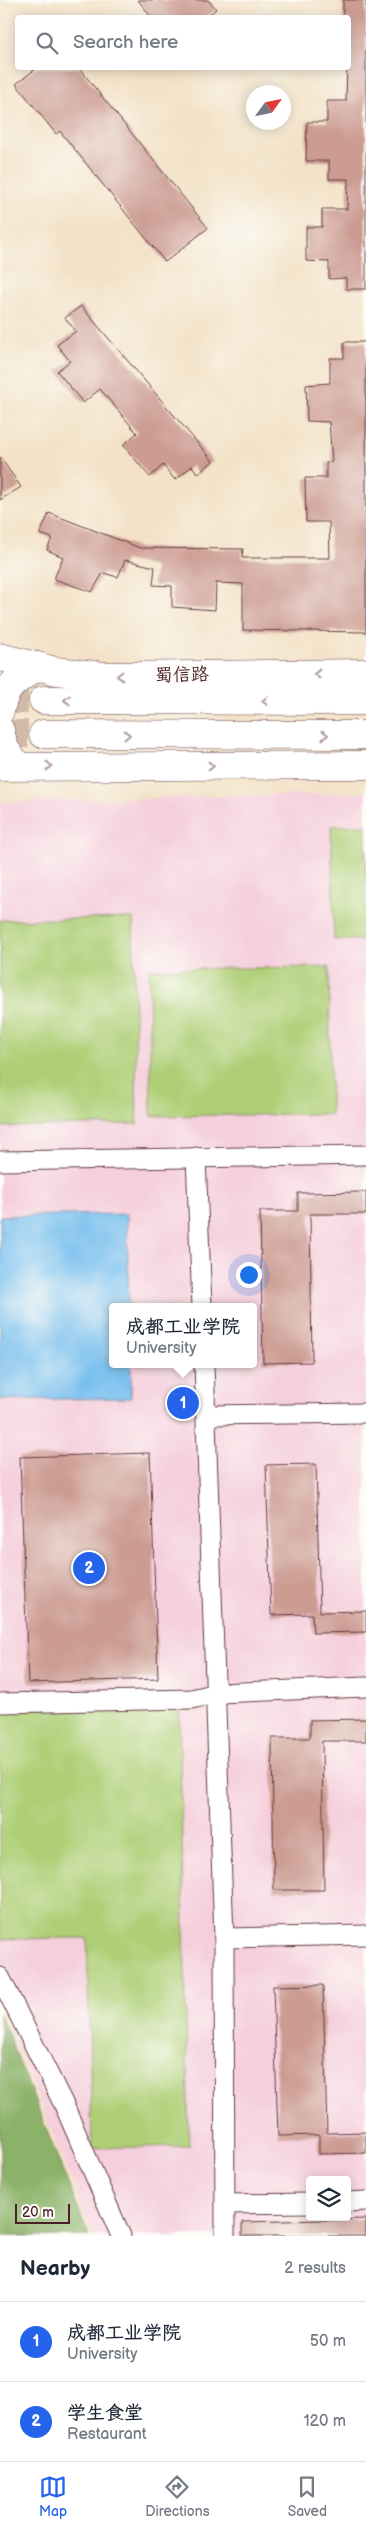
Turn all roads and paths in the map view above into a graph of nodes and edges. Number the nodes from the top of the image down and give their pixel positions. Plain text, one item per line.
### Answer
1 (0, 657) edge
2 (38, 666) junction
3 (366, 673) edge
4 (43, 700) tunnel mouth
5 (366, 701) edge
6 (0, 711) edge
7 (0, 730) edge
8 (43, 734) tunnel mouth
9 (366, 735) edge
10 (366, 765) edge
11 (9, 767) edge
12 (366, 1155) edge
13 (196, 1158) junction
14 (0, 1161) edge
15 (202, 1303) edge
16 (204, 1368) edge
17 (366, 1413) edge
18 (206, 1415) junction
19 (366, 1687) edge
20 (217, 1693) junction
21 (0, 1703) edge
22 (366, 1935) edge
23 (224, 1938) junction
24 (0, 1977) edge
25 (366, 2201) edge
26 (306, 2202) edge
27 (351, 2202) edge
28 (226, 2204) junction
29 (121, 2236) edge
30 (225, 2236) edge

1 - 2 main road, 蜀信路
3 -> 2 main road, 蜀信路
2 - 6 main road
5 -> 4 main road
7 - 11 main road
8 -> 9 main road
11 -> 10 main road
12 - 13 street
13 - 14 street
13 - 15 street
16 - 18 street
17 - 18 street
18 - 20 street
19 - 20 street
20 - 21 street
20 - 23 street
22 - 23 street
23 - 28 street
24 - 29 street
25 - 27 street
26 - 28 street
28 - 30 street

